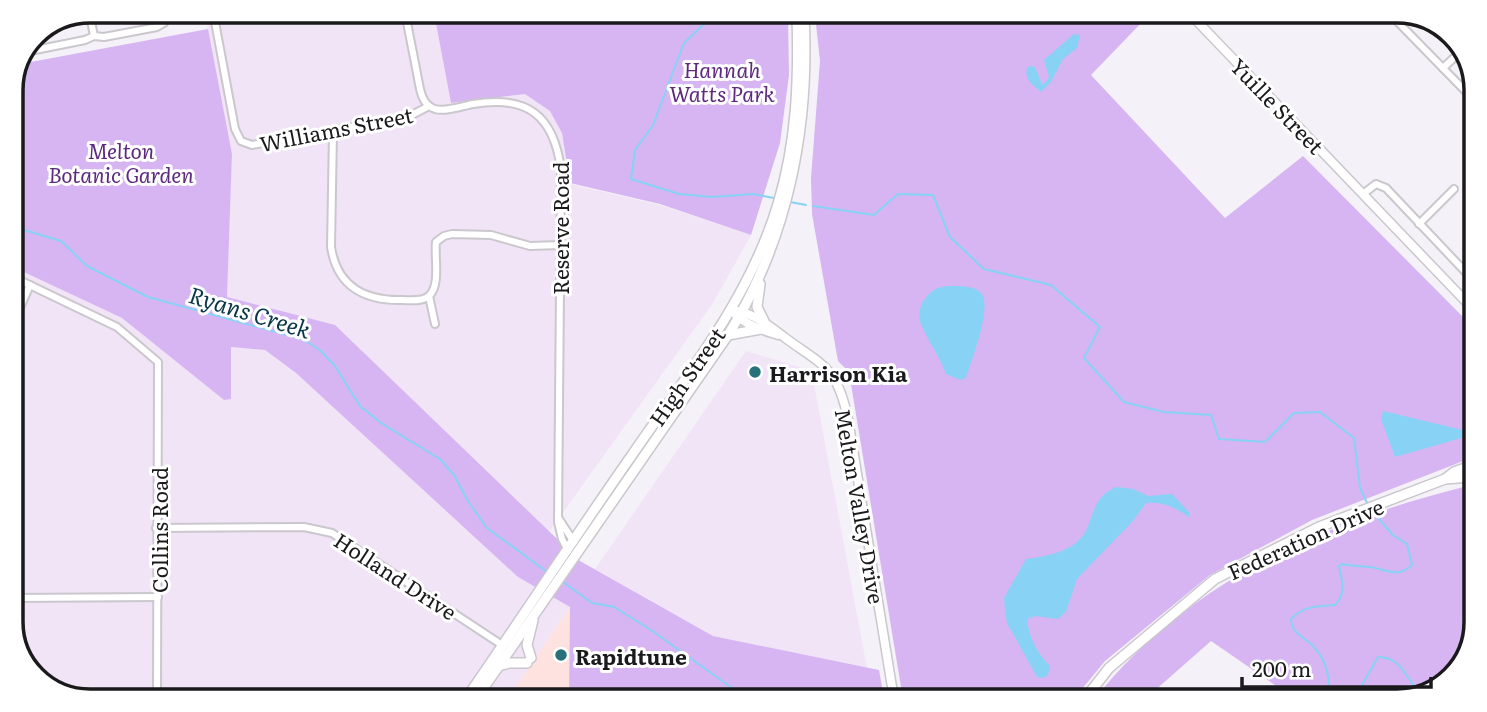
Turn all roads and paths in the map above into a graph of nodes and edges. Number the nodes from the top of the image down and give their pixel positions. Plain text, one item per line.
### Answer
1 (92, 23) edge
2 (164, 23) edge
3 (215, 23) edge
4 (407, 23) edge
5 (797, 23) edge
6 (804, 23) edge
7 (1199, 23) edge
8 (1399, 23) edge
9 (94, 36) junction
10 (37, 50) edge
11 (1455, 57) edge
12 (1443, 68) junction
13 (1464, 90) edge
14 (429, 106) junction
15 (333, 132) junction
16 (786, 189) junction
17 (1454, 189) dead end
18 (1363, 194) junction
19 (781, 205) junction
20 (1419, 223) junction
21 (561, 245) junction
22 (770, 248) junction
23 (1464, 270) edge
24 (1444, 278) junction
25 (23, 282) edge
26 (30, 285) junction
27 (1464, 295) edge
28 (429, 296) junction
29 (1464, 299) edge
30 (23, 301) edge
31 (732, 310) junction
32 (741, 314) junction
33 (435, 324) dead end
34 (762, 326) junction
35 (728, 335) junction
36 (1464, 468) edge
37 (1464, 478) edge
38 (1446, 479) junction
39 (558, 517) junction
40 (156, 528) junction
41 (577, 544) junction
42 (570, 552) junction
43 (555, 575) junction
44 (158, 597) junction
45 (23, 598) edge
46 (535, 612) junction
47 (506, 647) junction
48 (498, 666) junction
49 (157, 689) edge
50 (473, 689) edge
51 (483, 689) edge
52 (892, 689) edge
53 (1093, 689) edge

1 - 9 street
2 - 9 street
3 - 15 street, Williams Street
4 - 14 street
5 - 16 main road, High Street
6 - 16 main road, High Street
7 - 18 street, Yuille Street
8 - 12 street
9 - 10 street
11 - 12 street
12 - 13 street
14 - 15 street, Williams Street
14 - 21 street, Reserve Road
15 - 28 street
16 - 19 main road, High Street
17 - 20 street
18 - 20 street
18 - 24 street, Yuille Street
19 - 22 main road, High Street
19 - 31 main road, High Street
20 - 23 street
21 - 28 street
21 - 39 street, Reserve Road
22 - 32 main road, High Street
22 - 34 main road
24 - 27 street, Yuille Street
24 - 29 street, Yuille Street
25 - 26 street
26 - 30 street
26 - 40 street, Collins Road
28 - 33 street
31 - 32 street, Melton Valley Drive
31 - 41 main road, High Street
32 - 34 street, Melton Valley Drive
32 - 35 main road, High Street
34 - 35 main road
34 - 52 street, Melton Valley Drive
35 - 41 main road, High Street
36 - 38 main road, Federation Drive
37 - 38 main road, Federation Drive
38 - 53 main road, Federation Drive
39 - 41 street
39 - 42 street, Reserve Road
40 - 44 street, Collins Road
40 - 47 street, Holland Drive
41 - 42 main road, High Street
42 - 43 main road, High Street
43 - 46 main road, High Street
43 - 47 main road, High Street
44 - 45 street
44 - 49 street, Collins Road
46 - 47 main road, High Street
46 - 48 main road
47 - 48 main road, High Street
47 - 50 main road, High Street
48 - 51 main road, High Street

